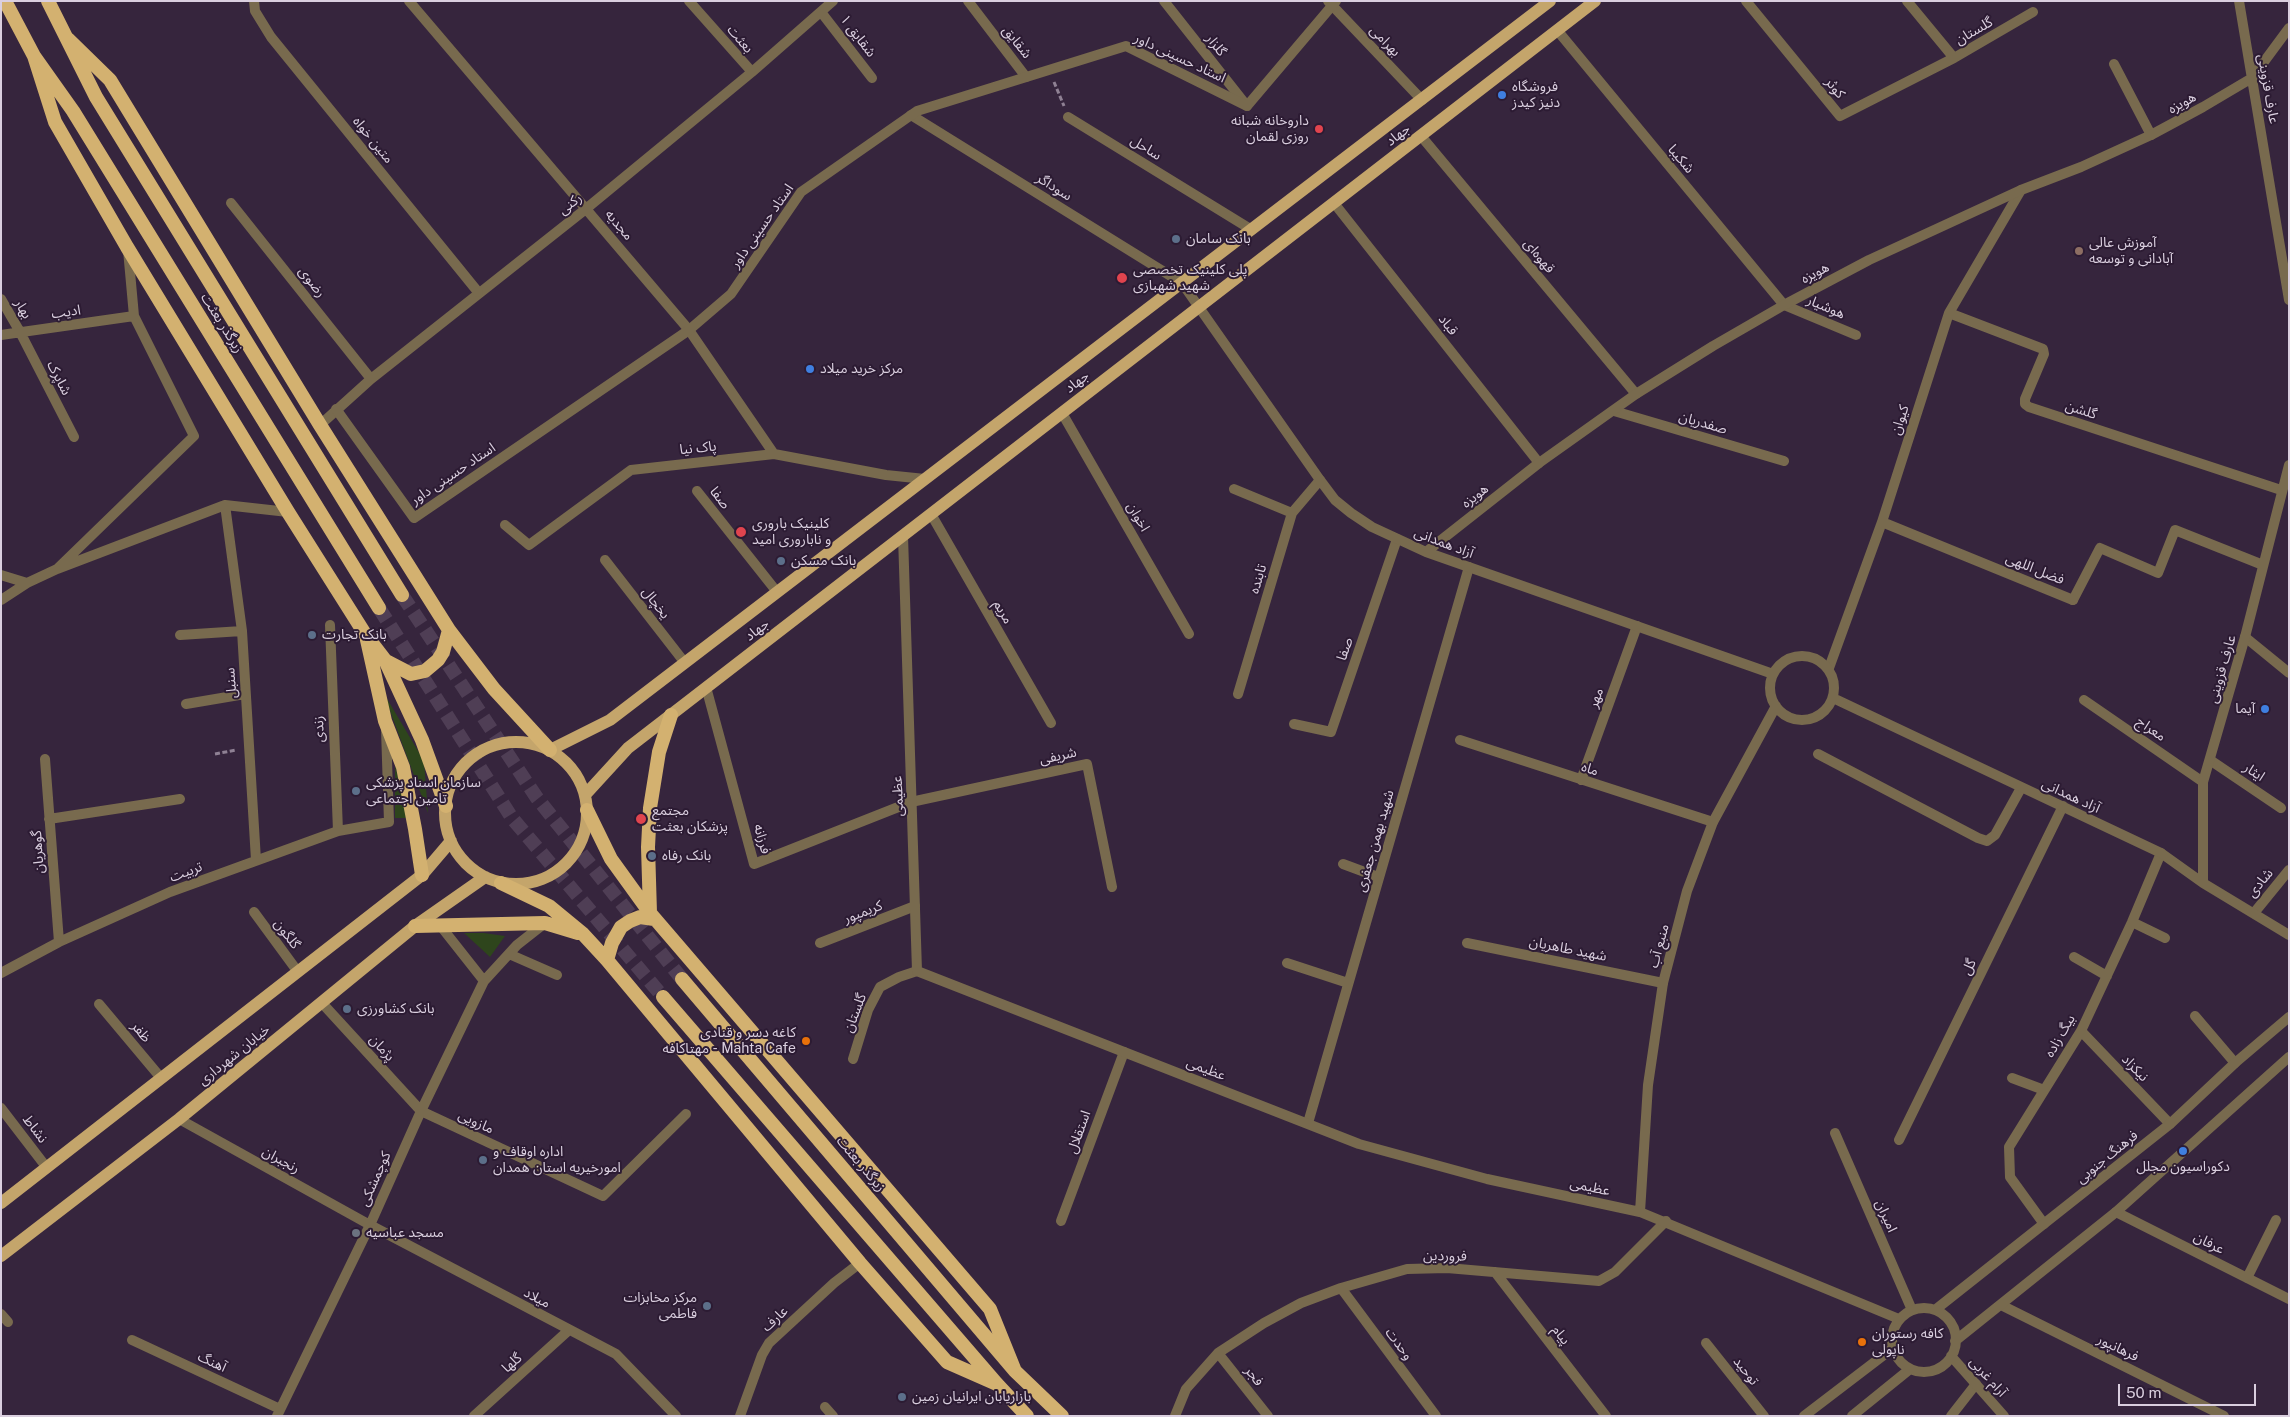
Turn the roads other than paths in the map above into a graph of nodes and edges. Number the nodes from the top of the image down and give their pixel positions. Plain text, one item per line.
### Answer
1 (5, 1) edge
2 (48, 1) edge
3 (254, 1) edge
4 (409, 1) edge
5 (689, 1) edge
6 (833, 1) edge
7 (968, 1) edge
8 (1164, 1) edge
9 (1550, 1) edge
10 (1595, 1) edge
11 (1746, 1) edge
12 (1907, 1) edge
13 (2239, 1) edge
14 (1333, 3) edge
15 (821, 12) junction
16 (2033, 12) dead end
17 (2289, 28) edge
18 (1557, 30) junction
19 (68, 38) junction
20 (34, 56) junction
21 (1954, 58) junction
22 (2114, 64) dead end
23 (752, 72) junction
24 (1026, 77) junction
25 (872, 78) dead end
26 (2252, 78) junction
27 (1422, 100) junction
28 (1247, 106) junction
29 (910, 115) junction
30 (1068, 117) road end
31 (2151, 135) junction
32 (1421, 136) junction
33 (2021, 190) junction
34 (231, 203) dead end
35 (1334, 203) junction
36 (587, 208) junction
37 (1252, 230) junction
38 (127, 247) junction
39 (1182, 283) junction
40 (478, 292) junction
41 (1, 299) edge
42 (2289, 300) edge
43 (1784, 305) junction
44 (1198, 308) junction
45 (1949, 313) junction
46 (134, 316) junction
47 (689, 330) junction
48 (20, 332) junction
49 (1, 334) edge
50 (1856, 335) dead end
51 (370, 379) junction
52 (1636, 394) junction
53 (336, 409) junction
54 (1614, 411) junction
55 (1062, 413) junction
56 (320, 424) junction
57 (74, 437) dead end
58 (774, 454) junction
59 (1784, 461) dead end
60 (1540, 463) junction
61 (2289, 465) edge
62 (925, 479) junction
63 (1320, 480) junction
64 (1234, 490) dead end
65 (2282, 490) junction
66 (697, 491) dead end
67 (225, 504) junction
68 (288, 512) junction
69 (1292, 512) junction
70 (931, 514) junction
71 (1882, 522) junction
72 (505, 525) dead end
73 (903, 536) junction
74 (1397, 540) junction
75 (1426, 552) junction
76 (605, 560) dead end
77 (2263, 565) junction
78 (1468, 567) junction
79 (57, 569) junction
80 (1, 575) edge
81 (27, 583) junction
82 (777, 592) junction
83 (402, 595) tunnel mouth
84 (1, 600) edge
85 (379, 608) tunnel mouth
86 (330, 625) dead end
87 (1637, 626) junction
88 (449, 630) junction
89 (242, 631) junction
90 (365, 634) junction
91 (1190, 634) dead end
92 (180, 635) dead end
93 (2245, 637) junction
94 (385, 660) junction
95 (685, 663) junction
96 (1828, 668) junction
97 (2289, 673) edge
98 (1773, 674) junction
99 (706, 688) junction
100 (245, 694) junction
101 (1238, 694) dead end
102 (1833, 698) junction
103 (2084, 700) dead end
104 (186, 704) dead end
105 (1776, 706) junction
106 (671, 716) junction
107 (385, 721) junction
108 (1051, 723) dead end
109 (1294, 724) dead end
110 (1460, 740) dead end
111 (550, 750) junction
112 (1818, 754) dead end
113 (45, 759) dead end
114 (2210, 760) junction
115 (1581, 780) junction
116 (2203, 782) junction
117 (2021, 788) junction
118 (585, 794) junction
119 (180, 800) dead end
120 (912, 802) junction
121 (446, 806) junction
122 (2063, 806) junction
123 (2281, 808) dead end
124 (587, 810) junction
125 (50, 819) junction
126 (1713, 822) junction
127 (338, 832) junction
128 (451, 841) junction
129 (2161, 854) junction
130 (256, 860) junction
131 (1343, 864) dead end
132 (2289, 870) edge
133 (422, 875) junction
134 (485, 877) junction
135 (1378, 878) junction
136 (2203, 882) junction
137 (501, 883) junction
138 (1112, 887) dead end
139 (915, 906) junction
140 (254, 912) dead end
141 (2254, 913) junction
142 (652, 916) junction
143 (2132, 922) junction
144 (545, 923) junction
145 (439, 924) junction
146 (415, 926) junction
147 (583, 934) junction
148 (2289, 935) edge
149 (2165, 938) dead end
150 (59, 942) junction
151 (820, 943) dead end
152 (1467, 943) dead end
153 (509, 954) junction
154 (2074, 957) dead end
155 (607, 960) junction
156 (1287, 963) dead end
157 (917, 971) junction
158 (298, 972) junction
159 (1, 973) edge
160 (557, 975) dead end
161 (2107, 976) junction
162 (682, 979) tunnel mouth
163 (484, 981) junction
164 (1348, 983) junction
165 (1663, 983) junction
166 (663, 997) tunnel mouth
167 (322, 1003) junction
168 (99, 1004) dead end
169 (2195, 1016) dead end
170 (2289, 1017) edge
171 (2081, 1031) junction
172 (1124, 1052) junction
173 (2289, 1057) edge
174 (852, 1059) dead end
175 (2235, 1063) junction
176 (162, 1078) junction
177 (2012, 1078) dead end
178 (2044, 1090) junction
179 (1, 1108) edge
180 (421, 1111) junction
181 (686, 1114) dead end
182 (179, 1119) junction
183 (1308, 1123) junction
184 (2170, 1124) junction
185 (1834, 1133) dead end
186 (1899, 1140) dead end
187 (47, 1168) junction
188 (1, 1203) edge
189 (1640, 1212) junction
190 (2116, 1212) junction
191 (2276, 1220) dead end
192 (1061, 1221) dead end
193 (1666, 1221) junction
194 (2044, 1224) junction
195 (370, 1225) junction
196 (1, 1256) edge
197 (860, 1263) junction
198 (1495, 1272) junction
199 (2247, 1278) junction
200 (1341, 1288) junction
201 (2289, 1299) edge
202 (2001, 1305) junction
203 (1912, 1310) junction
204 (1935, 1310) junction
205 (1899, 1319) junction
206 (569, 1330) junction
207 (132, 1340) dead end
208 (1956, 1341) junction
209 (1706, 1343) dead end
210 (1893, 1348) junction
211 (1218, 1353) junction
212 (1951, 1356) junction
213 (1910, 1369) junction
214 (1015, 1371) junction
215 (997, 1384) junction
216 (1976, 1384) junction
217 (825, 1407) dead end
218 (279, 1413) edge
219 (474, 1416) edge
220 (676, 1416) edge
221 (740, 1416) edge
222 (833, 1416) edge
223 (1027, 1416) edge
224 (1062, 1416) edge
225 (1175, 1416) edge
226 (1268, 1416) edge
227 (1436, 1416) edge
228 (1606, 1416) edge
229 (1764, 1416) edge
230 (1804, 1416) edge
231 (1852, 1416) edge
232 (1951, 1416) edge
233 (2004, 1416) edge
234 (2224, 1416) edge

1 - 20 highway
2 - 19 highway
3 - 40 street, متین خواه
4 - 36 street, مجدیه
5 - 23 street, بعثت
6 - 15 street, رکنی
7 - 24 street, شقایق
8 - 28 street, گلزار
9 - 27 main road, جهاد
10 - 18 main road, جهاد
11 - 21 street, کوثر
12 - 21 street
13 - 26 street, عارف قزوینی
14 - 27 street, بهرامی
14 - 28 street
15 - 23 street, رکنی
15 - 25 street, شقایق ۱
16 - 21 street, گلستان
17 - 26 street
18 - 32 main road, جهاد
18 - 43 street, شکیبا
19 - 56 highway
19 - 83 highway, زیرگذر بعثت
20 - 38 highway
20 - 85 highway, زیرگذر بعثت
22 - 31 street
23 - 36 street, رکنی
24 - 28 street, استاد حسینی داور
24 - 29 street, استاد حسینی داور
26 - 31 street, هویزه
26 - 42 street, عارف قزوینی
27 - 37 main road, جهاد
29 - 39 street, سوداگر
29 - 47 street, استاد حسینی داور
30 - 37 street, ساحل
31 - 33 street, هویزه
32 - 35 main road, جهاد
32 - 52 street, قهوه‌ای
33 - 43 street, هویزه
33 - 45 street, کیوان
34 - 51 street, رضوی
35 - 44 main road, جهاد
35 - 60 street, قباد
36 - 40 street, رکنی
36 - 47 street, مجدیه
37 - 39 main road, جهاد
38 - 46 street
38 - 68 highway
39 - 44 street, آزاد همدانی
39 - 62 main road, جهاد
40 - 51 street, رکنی
41 - 48 street, بهار
43 - 50 street, هوشیار
43 - 52 street, هویزه
44 - 55 main road, جهاد
44 - 63 street, آزاد همدانی
45 - 65 street, گلشن
45 - 71 street, کیوان
46 - 48 street, ادیب
46 - 79 street
47 - 53 street, استاد حسینی داور
47 - 58 street, مجدیه
48 - 49 street, ادیب
48 - 57 street, شاپرک
51 - 53 street, رکنی
52 - 54 street, هویزه
53 - 56 street, رکنی
54 - 59 street, صفدریان
54 - 60 street, هویزه
55 - 70 main road, جهاد
55 - 91 street, اخوان
56 - 88 highway
58 - 62 street, پاک نیا
58 - 72 street, پاک نیا
60 - 75 street, هویزه
61 - 65 street, عارف قزوینی
62 - 82 main road, جهاد
63 - 69 street, تابنده
63 - 74 street, آزاد همدانی
64 - 69 street
65 - 77 street, عارف قزوینی
66 - 82 street, صفا
67 - 68 street
67 - 79 street
67 - 89 street, سنبل
68 - 90 highway
69 - 101 street, تابنده
70 - 73 main road, جهاد
70 - 108 street, مریم
71 - 77 street, فضل اللهی
71 - 96 street, کیوان
73 - 99 main road, جهاد
73 - 120 street, عظیمی
74 - 75 street, آزاد همدانی
74 - 109 street, صفا
75 - 78 street, آزاد همدانی
76 - 95 street, یخچال
77 - 93 street, عارف قزوینی
78 - 87 street, آزاد همدانی
78 - 135 street, شهید بهمن جعفری
79 - 81 street
80 - 81 street
81 - 84 street
82 - 95 main road, جهاد
86 - 127 street, زندی
87 - 98 street, آزاد همدانی
87 - 115 street, مهر
88 - 94 highway
88 - 111 highway
89 - 92 street
89 - 100 street, سنبل
90 - 94 highway
90 - 107 highway
93 - 97 street
93 - 114 street, عارف قزوینی
94 - 121 highway
95 - 111 main road, جهاد
96 - 98 street
96 - 102 street
98 - 105 street
99 - 106 main road, جهاد
99 - 120 street, فرزانه
100 - 104 street
100 - 130 street, سنبل
102 - 105 street
102 - 117 street, آزاد همدانی
103 - 116 street, معراج
105 - 126 street, منبع آب
106 - 118 main road, جهاد
106 - 142 highway
107 - 127 street, تربیت
107 - 133 highway
110 - 115 street, ماه
111 - 118 main road
111 - 121 main road
112 - 117 street
113 - 125 street, گوهریان
114 - 116 street, عارف قزوینی
114 - 123 street, ایثار
115 - 126 street, ماه
116 - 136 street, عارف قزوینی
117 - 122 street, آزاد همدانی
118 - 124 main road
119 - 125 street
120 - 138 street, شریفی
120 - 139 street, عظیمی
121 - 128 main road
122 - 129 street, آزاد همدانی
122 - 186 street, گل
124 - 137 main road
124 - 142 highway
125 - 150 street, گوهریان
126 - 165 street, منبع آب
127 - 130 street, تربیت
128 - 133 main road, خیابان شهرداری
128 - 134 main road
129 - 136 street, آزاد همدانی
129 - 143 street, بیگ زاده
130 - 150 street, تربیت
131 - 135 street
132 - 141 street, شادی
133 - 158 main road, خیابان شهرداری
134 - 137 main road
134 - 146 main road, خیابان شهرداری
135 - 164 street, شهید بهمن جعفری
136 - 141 street, آزاد همدانی
137 - 147 highway
139 - 151 street, کریمپور
139 - 157 street, عظیمی
140 - 158 street, گلگون
141 - 148 street, آزاد همدانی
142 - 155 highway
142 - 214 highway
143 - 149 street
143 - 161 street, بیگ زاده
144 - 145 highway
144 - 147 highway
144 - 153 street, کوچمشکی
145 - 146 highway
145 - 163 street
146 - 167 main road, خیابان شهرداری
147 - 155 highway
150 - 159 street, تربیت
152 - 165 street, شهید طاهریان
153 - 160 street
153 - 163 street, کوچمشکی
154 - 161 street
155 - 197 highway
156 - 164 street
157 - 172 street, عظیمی
157 - 174 street, گلستان
158 - 176 main road, خیابان شهرداری
161 - 171 street, بیگ زاده
162 - 214 highway, زیرگذر بعثت
163 - 180 street, کوچمشکی
164 - 183 street, شهید بهمن جعفری
165 - 189 street, منبع آب
166 - 215 highway
167 - 180 street, پژمان
167 - 182 main road, خیابان شهرداری
168 - 176 street, ظفر
169 - 175 street
170 - 175 street, فرهنگ جنوبی
171 - 178 street, بیگ زاده
171 - 184 street, نیکزاد
172 - 183 street, عظیمی
172 - 192 street, استقلال
173 - 190 street
175 - 184 street, فرهنگ جنوبی
176 - 187 main road, خیابان شهرداری
177 - 178 street
178 - 194 street, بیگ زاده
179 - 187 street, نشاط
180 - 181 street, مازویی
180 - 195 street, کوچمشکی
182 - 195 street, رنجبران
182 - 196 main road, خیابان شهرداری
183 - 189 street, عظیمی
184 - 194 street, فرهنگ جنوبی
185 - 203 street, امیران
187 - 188 main road, خیابان شهرداری
189 - 193 street, عظیمی
190 - 199 street, عرفان
190 - 202 street
191 - 199 street
193 - 198 street, فروردین
193 - 205 street, عظیمی
194 - 204 street, فرهنگ جنوبی
195 - 206 street, میلاد
195 - 218 street, کوچمشکی
197 - 215 highway
197 - 221 street, عارف
198 - 200 street, فروردین
198 - 228 street, پیام
199 - 201 street, عرفان
200 - 211 street, فروردین
200 - 227 street, وحدت
202 - 208 street
202 - 234 street, فرهانپور
203 - 204 street
203 - 205 street
204 - 208 street
205 - 210 street
206 - 219 street, گلها
206 - 220 street, میلاد
207 - 218 street, آهنگ
208 - 212 street
209 - 229 street, توحید
210 - 213 street
210 - 230 street
211 - 225 street, فروردین
211 - 226 street, فجر
212 - 213 street
212 - 216 street, آرام غربی
213 - 231 street
214 - 224 highway, زیرگذر بعثت
215 - 223 highway
216 - 232 street
216 - 233 street, آرام غربی
217 - 222 street

